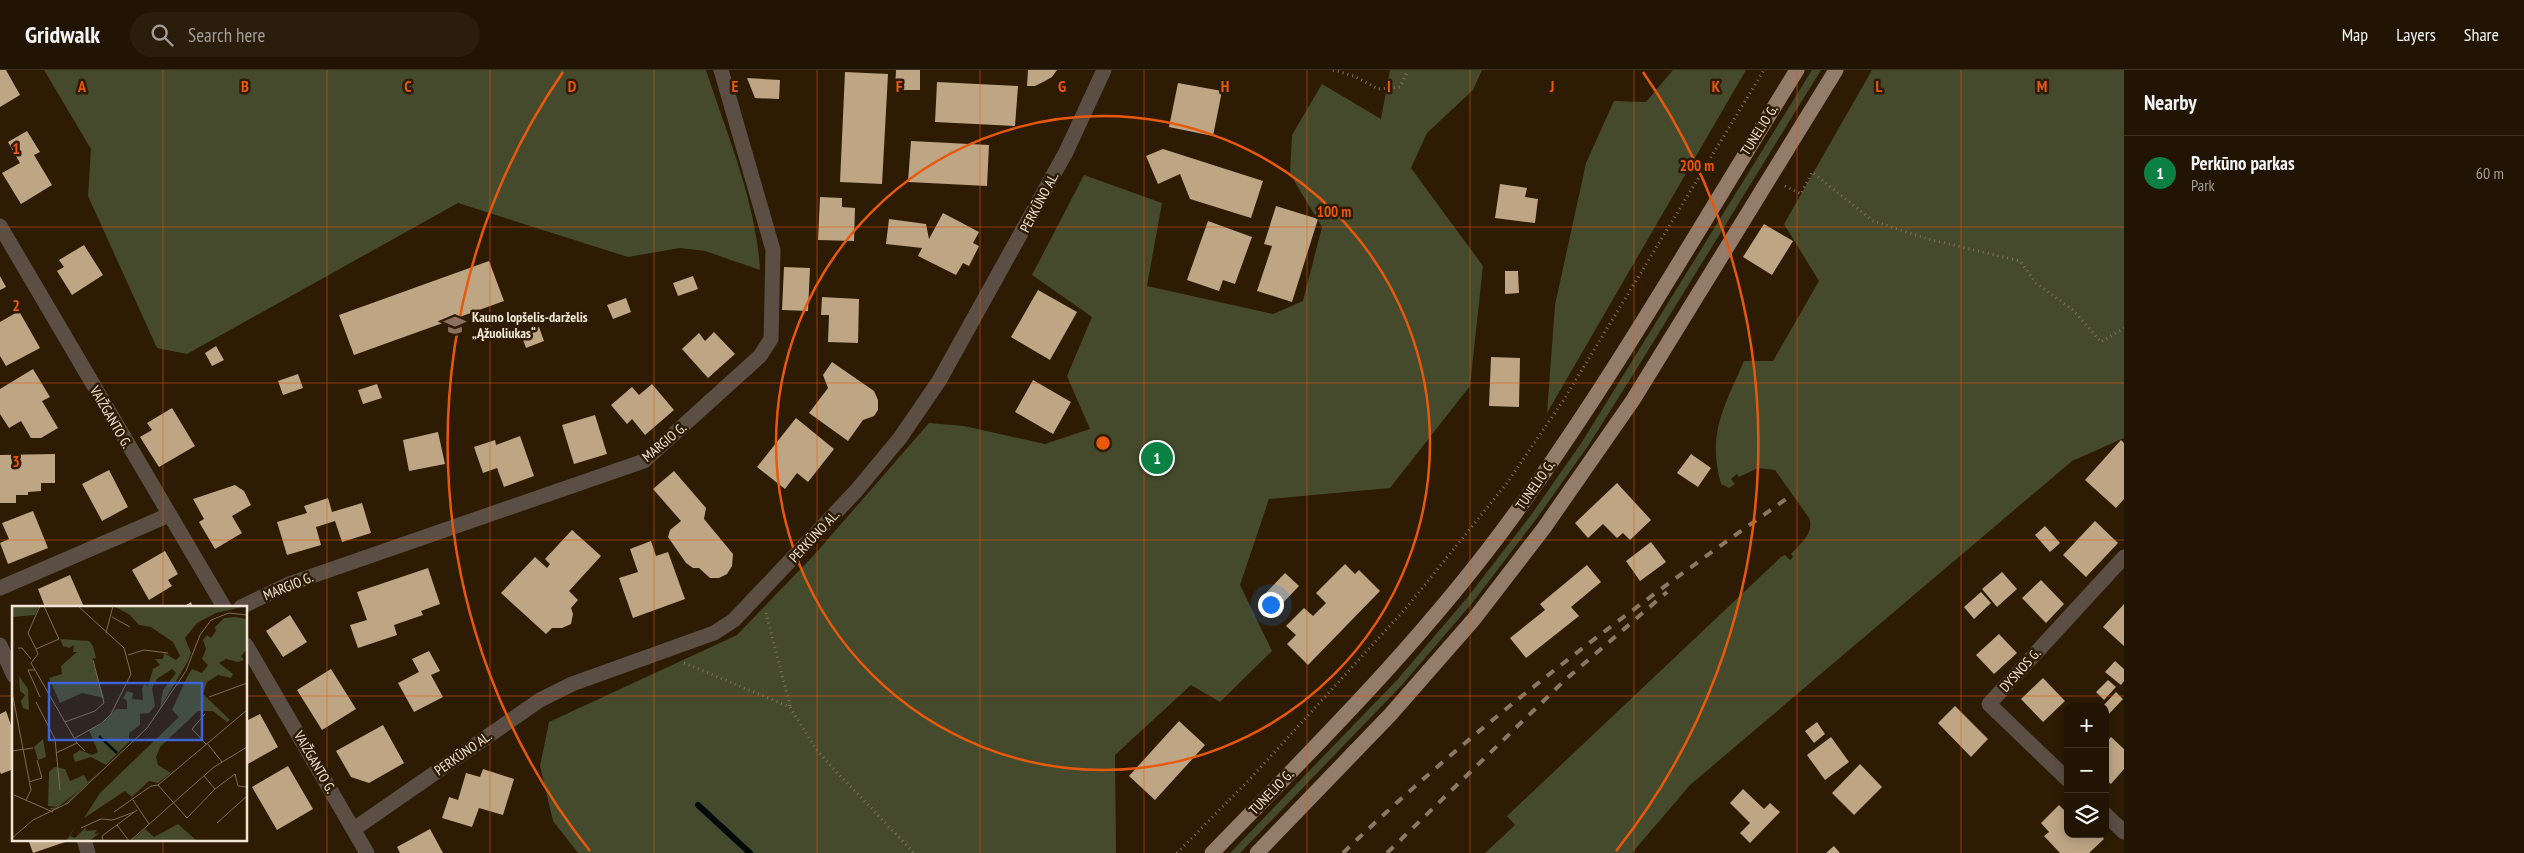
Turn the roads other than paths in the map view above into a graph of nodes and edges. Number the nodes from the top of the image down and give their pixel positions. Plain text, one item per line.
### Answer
1 (721, 70) edge
2 (1104, 70) edge
3 (1797, 70) edge
4 (1836, 70) edge
5 (0, 226) edge
6 (169, 515) junction
7 (2124, 557) edge
8 (0, 588) edge
9 (223, 606) edge
10 (243, 606) edge
11 (0, 645) edge
12 (248, 648) edge
13 (12, 672) edge
14 (2064, 776) edge
15 (2109, 818) edge
16 (354, 829) junction
17 (2124, 832) edge
18 (84, 840) edge
19 (88, 853) edge
20 (367, 853) edge
21 (1212, 853) edge
22 (1257, 853) edge

1 - 10 street, MARGIO G.
2 - 16 street, PERKŪNO AL.
3 - 21 main road, TUNELIO G.
4 - 22 main road
5 - 6 street, VAIŽGANTO G.
6 - 8 street
6 - 9 street, VAIŽGANTO G.
7 - 14 street, DYSNOS G.
11 - 13 street
12 - 16 street, VAIŽGANTO G.
15 - 17 street
16 - 20 street, VAIŽGANTO G.
18 - 19 street

